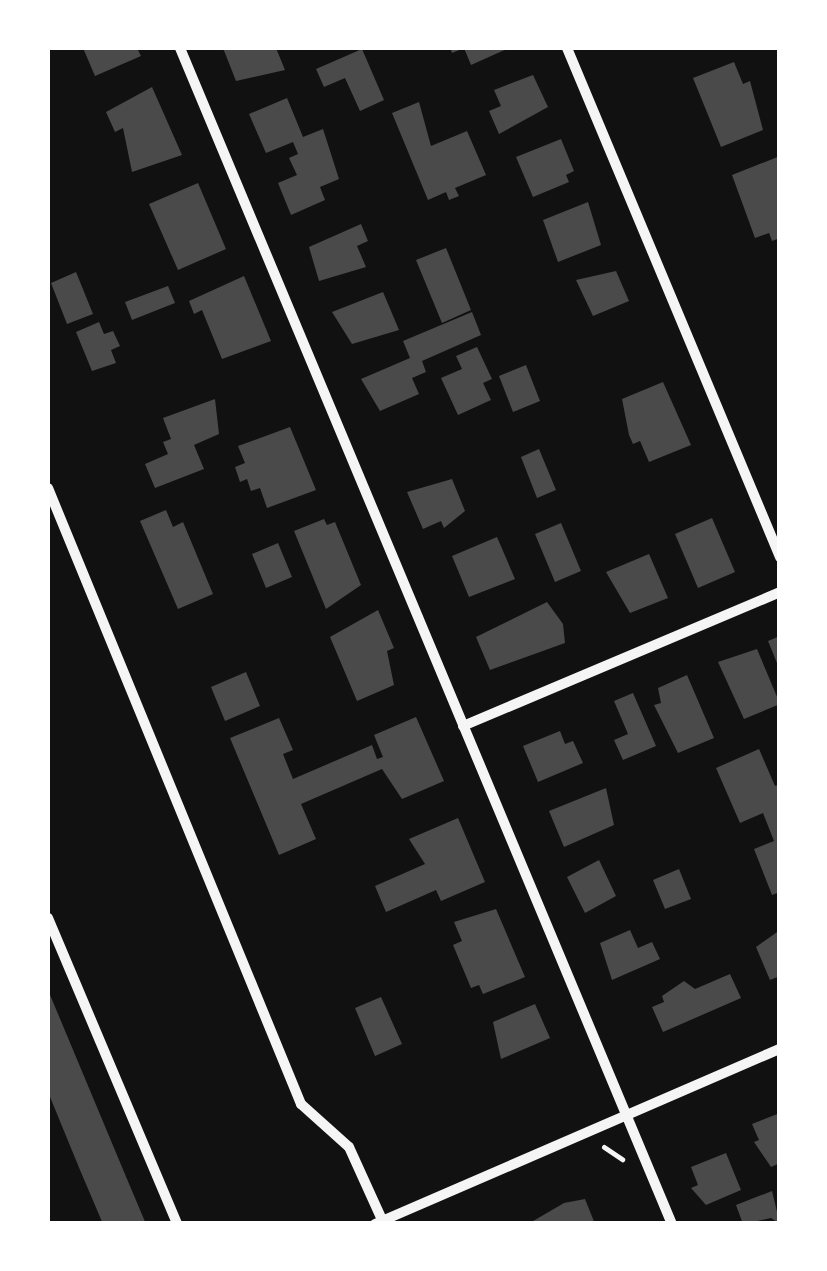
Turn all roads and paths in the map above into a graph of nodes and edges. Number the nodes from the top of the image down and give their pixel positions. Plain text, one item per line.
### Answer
1 (180, 48) edge
2 (567, 48) edge
3 (48, 488) edge
4 (780, 557) edge
5 (780, 592) edge
6 (463, 726) junction
7 (48, 918) edge
8 (780, 1049) edge
9 (626, 1115) junction
10 (381, 1222) edge
11 (176, 1224) edge
12 (672, 1224) edge

1 - 6 street
2 - 4 street
3 - 10 street
5 - 6 street
6 - 9 street
7 - 11 street
8 - 9 street
9 - 10 street
9 - 12 street

